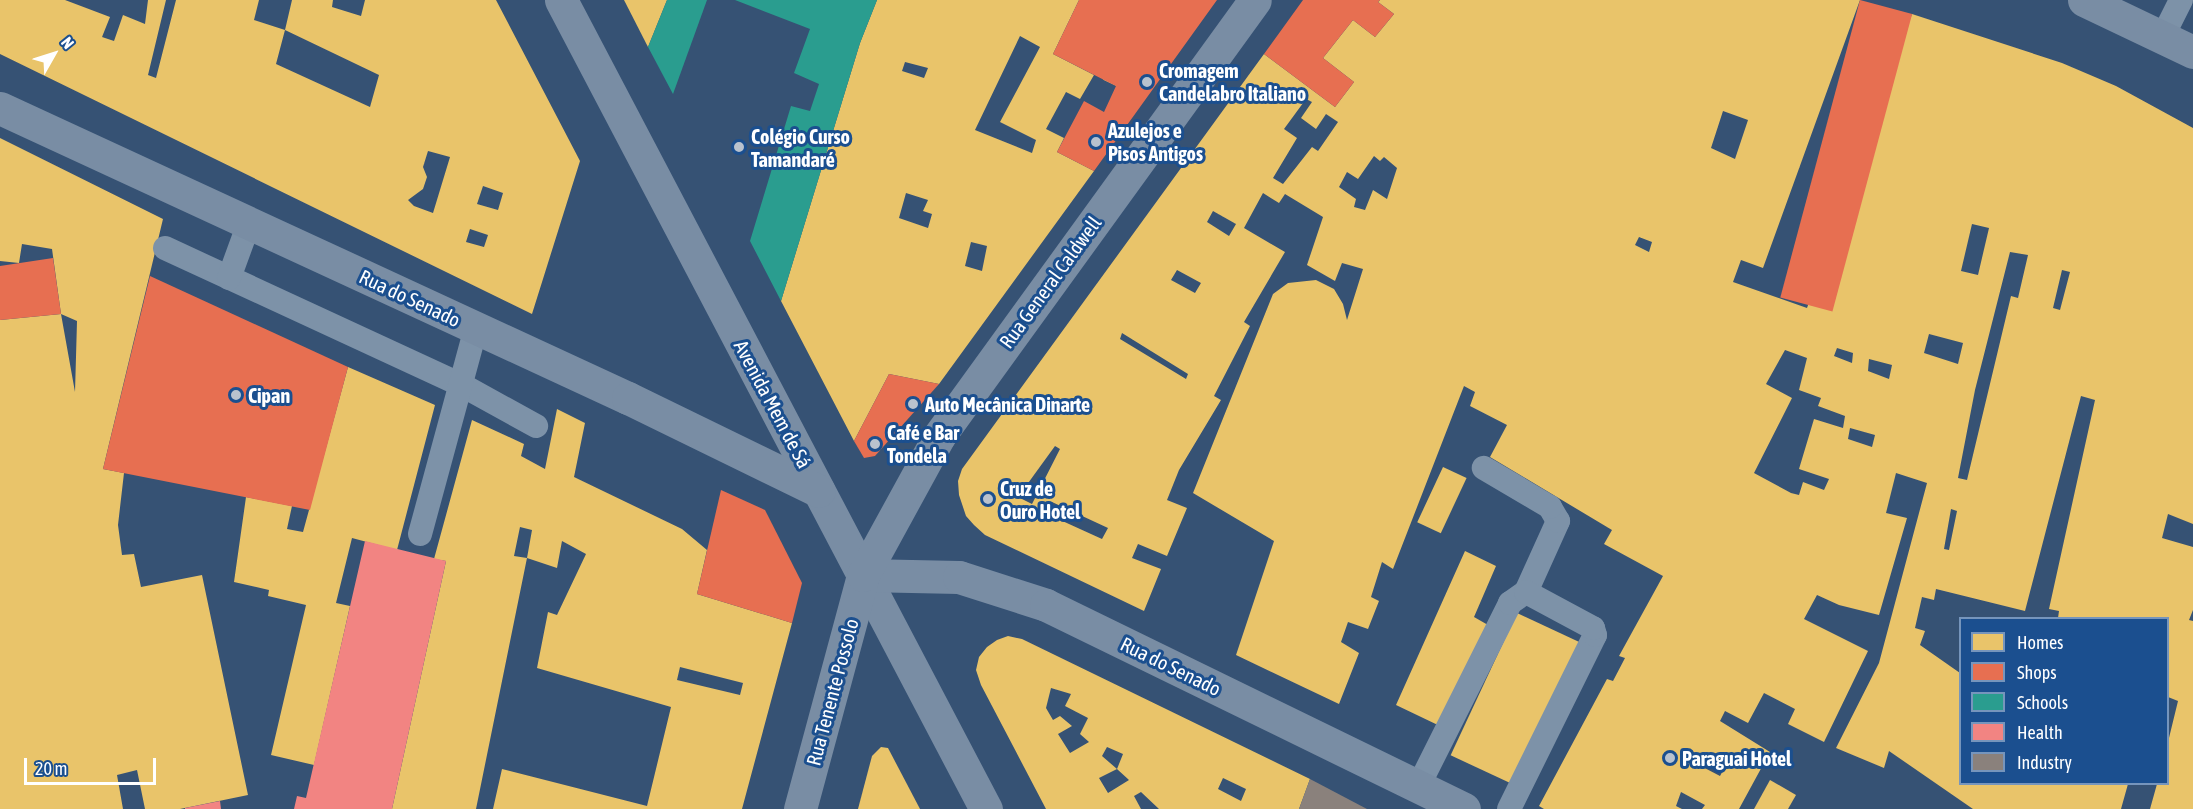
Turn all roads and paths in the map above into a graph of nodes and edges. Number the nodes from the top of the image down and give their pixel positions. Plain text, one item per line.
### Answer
1 (561, 0) edge
2 (1255, 0) edge
3 (2084, 0) edge
4 (2181, 0) edge
5 (2163, 36) junction
6 (2193, 52) edge
7 (0, 108) edge
8 (249, 223) junction
9 (165, 249) dead end
10 (230, 278) junction
11 (476, 328) junction
12 (460, 384) junction
13 (536, 426) dead end
14 (1484, 468) dead end
15 (819, 490) junction
16 (420, 534) dead end
17 (863, 575) junction
18 (1526, 592) junction
19 (1418, 787) junction
20 (801, 809) edge
21 (986, 809) edge
22 (1464, 809) edge
23 (1509, 809) edge

1 - 15 street, Avenida Mem de Sá
2 - 17 street, Rua General Caldwell
3 - 5 street
4 - 5 lane
5 - 6 street
7 - 8 street, Rua do Senado
8 - 10 lane
8 - 11 street, Rua do Senado
9 - 10 lane
10 - 12 lane
11 - 12 lane
11 - 15 street, Rua do Senado
12 - 13 lane
12 - 16 lane
14 - 18 lane
15 - 17 street, Avenida Mem de Sá
17 - 19 street, Rua do Senado
17 - 20 street, Rua Tenente Possolo
17 - 21 street, Avenida Mem de Sá
18 - 19 lane
18 - 23 lane
19 - 22 street, Rua do Senado

